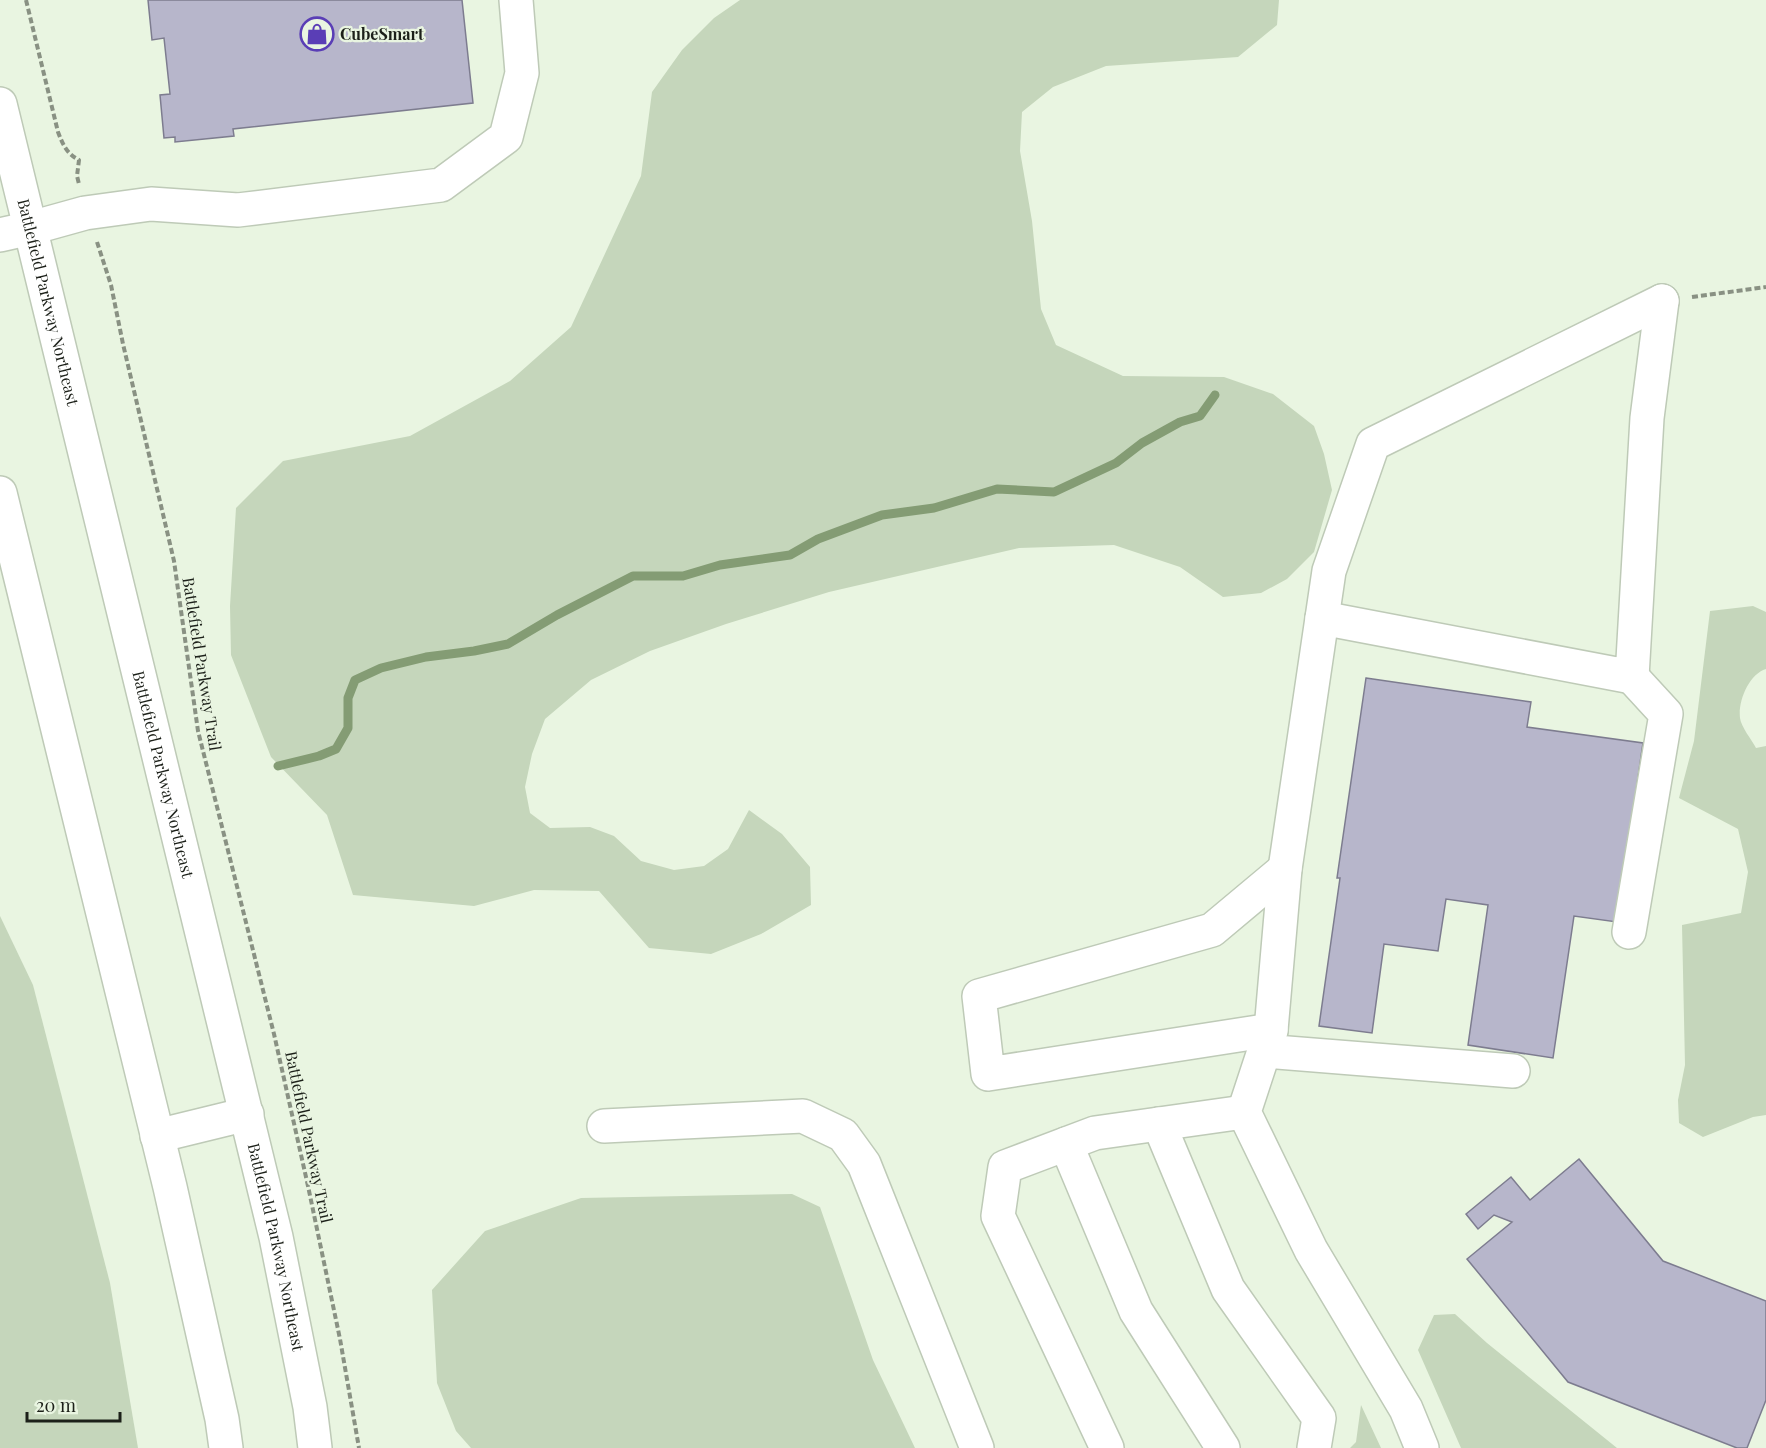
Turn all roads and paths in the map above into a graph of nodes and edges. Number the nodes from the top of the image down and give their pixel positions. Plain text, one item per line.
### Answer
1 (26, 0) edge
2 (516, 0) edge
3 (0, 104) edge
4 (85, 213) junction
5 (31, 228) junction
6 (0, 235) edge
7 (1766, 287) edge
8 (1662, 302) junction
9 (0, 493) edge
10 (1322, 618) junction
11 (1632, 677) junction
12 (1285, 869) junction
13 (1629, 932) dead end
14 (1268, 1041) junction
15 (1513, 1071) dead end
16 (1244, 1112) junction
17 (246, 1114) junction
18 (1159, 1124) junction
19 (604, 1126) dead end
20 (157, 1136) junction
21 (1066, 1144) junction
22 (226, 1448) edge
23 (315, 1448) edge
24 (359, 1448) edge
25 (977, 1448) edge
26 (1107, 1448) edge
27 (1223, 1448) edge
28 (1314, 1448) edge
29 (1422, 1448) edge

1 - 4 path, Battlefield Parkway Trail
2 - 4 main road
3 - 5 main road, Battlefield Parkway Northeast
4 - 5 main road
4 - 24 path, Battlefield Parkway Trail
5 - 6 main road
5 - 17 main road, Battlefield Parkway Northeast
7 - 8 path
8 - 10 main road
8 - 11 main road
9 - 20 main road
10 - 11 main road
10 - 12 main road
11 - 13 main road
12 - 14 main road
12 - 14 main road
14 - 15 main road
14 - 16 main road
16 - 18 main road
16 - 29 main road
17 - 20 main road
17 - 23 main road, Battlefield Parkway Northeast
18 - 21 main road
18 - 28 main road
19 - 25 main road
20 - 22 main road
21 - 26 main road
21 - 27 main road

